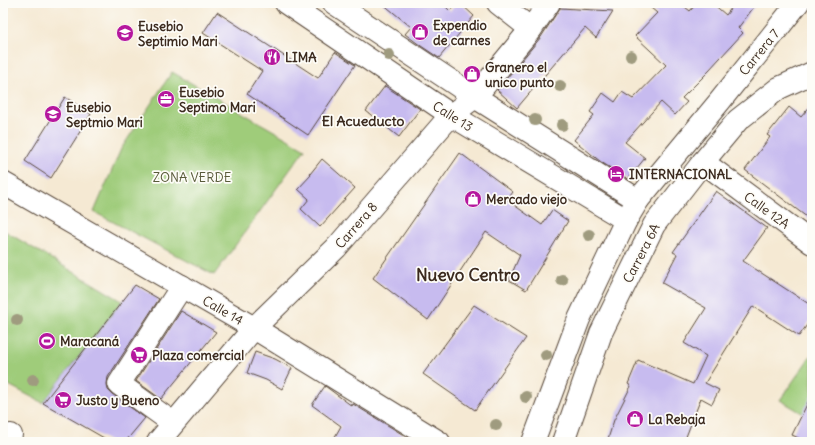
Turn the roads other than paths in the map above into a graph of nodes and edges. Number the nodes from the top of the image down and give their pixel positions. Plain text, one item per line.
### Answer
1 (286, 3) edge
2 (334, 3) edge
3 (498, 3) edge
4 (549, 3) edge
5 (798, 3) edge
6 (802, 3) edge
7 (812, 11) edge
8 (531, 29) junction
9 (812, 73) edge
10 (475, 97) junction
11 (451, 115) junction
12 (703, 162) junction
13 (3, 183) edge
14 (638, 200) junction
15 (626, 220) junction
16 (812, 243) edge
17 (182, 286) junction
18 (254, 328) junction
19 (173, 423) junction
20 (158, 442) edge
21 (439, 442) edge
22 (533, 442) edge
23 (563, 442) edge

1 - 11 street, Calle 13
2 - 10 street
3 - 8 street
4 - 8 street, Carrera 8
5 - 14 street, Carrera 7
6 - 7 street
8 - 10 street, Carrera 8
9 - 12 street, Carrera 6A
10 - 11 street, Carrera 8
10 - 14 street
11 - 15 street, Calle 13
11 - 18 street, Carrera 8
12 - 16 street, Calle 12A
12 - 23 street, Carrera 6A
13 - 17 street, Calle 14
14 - 15 street, Carrera 6A
15 - 22 street, Carrera 6A
17 - 18 street, Calle 14
17 - 19 street
18 - 19 street, Carrera 8
18 - 21 street, Calle 14
19 - 20 street, Carrera 8

